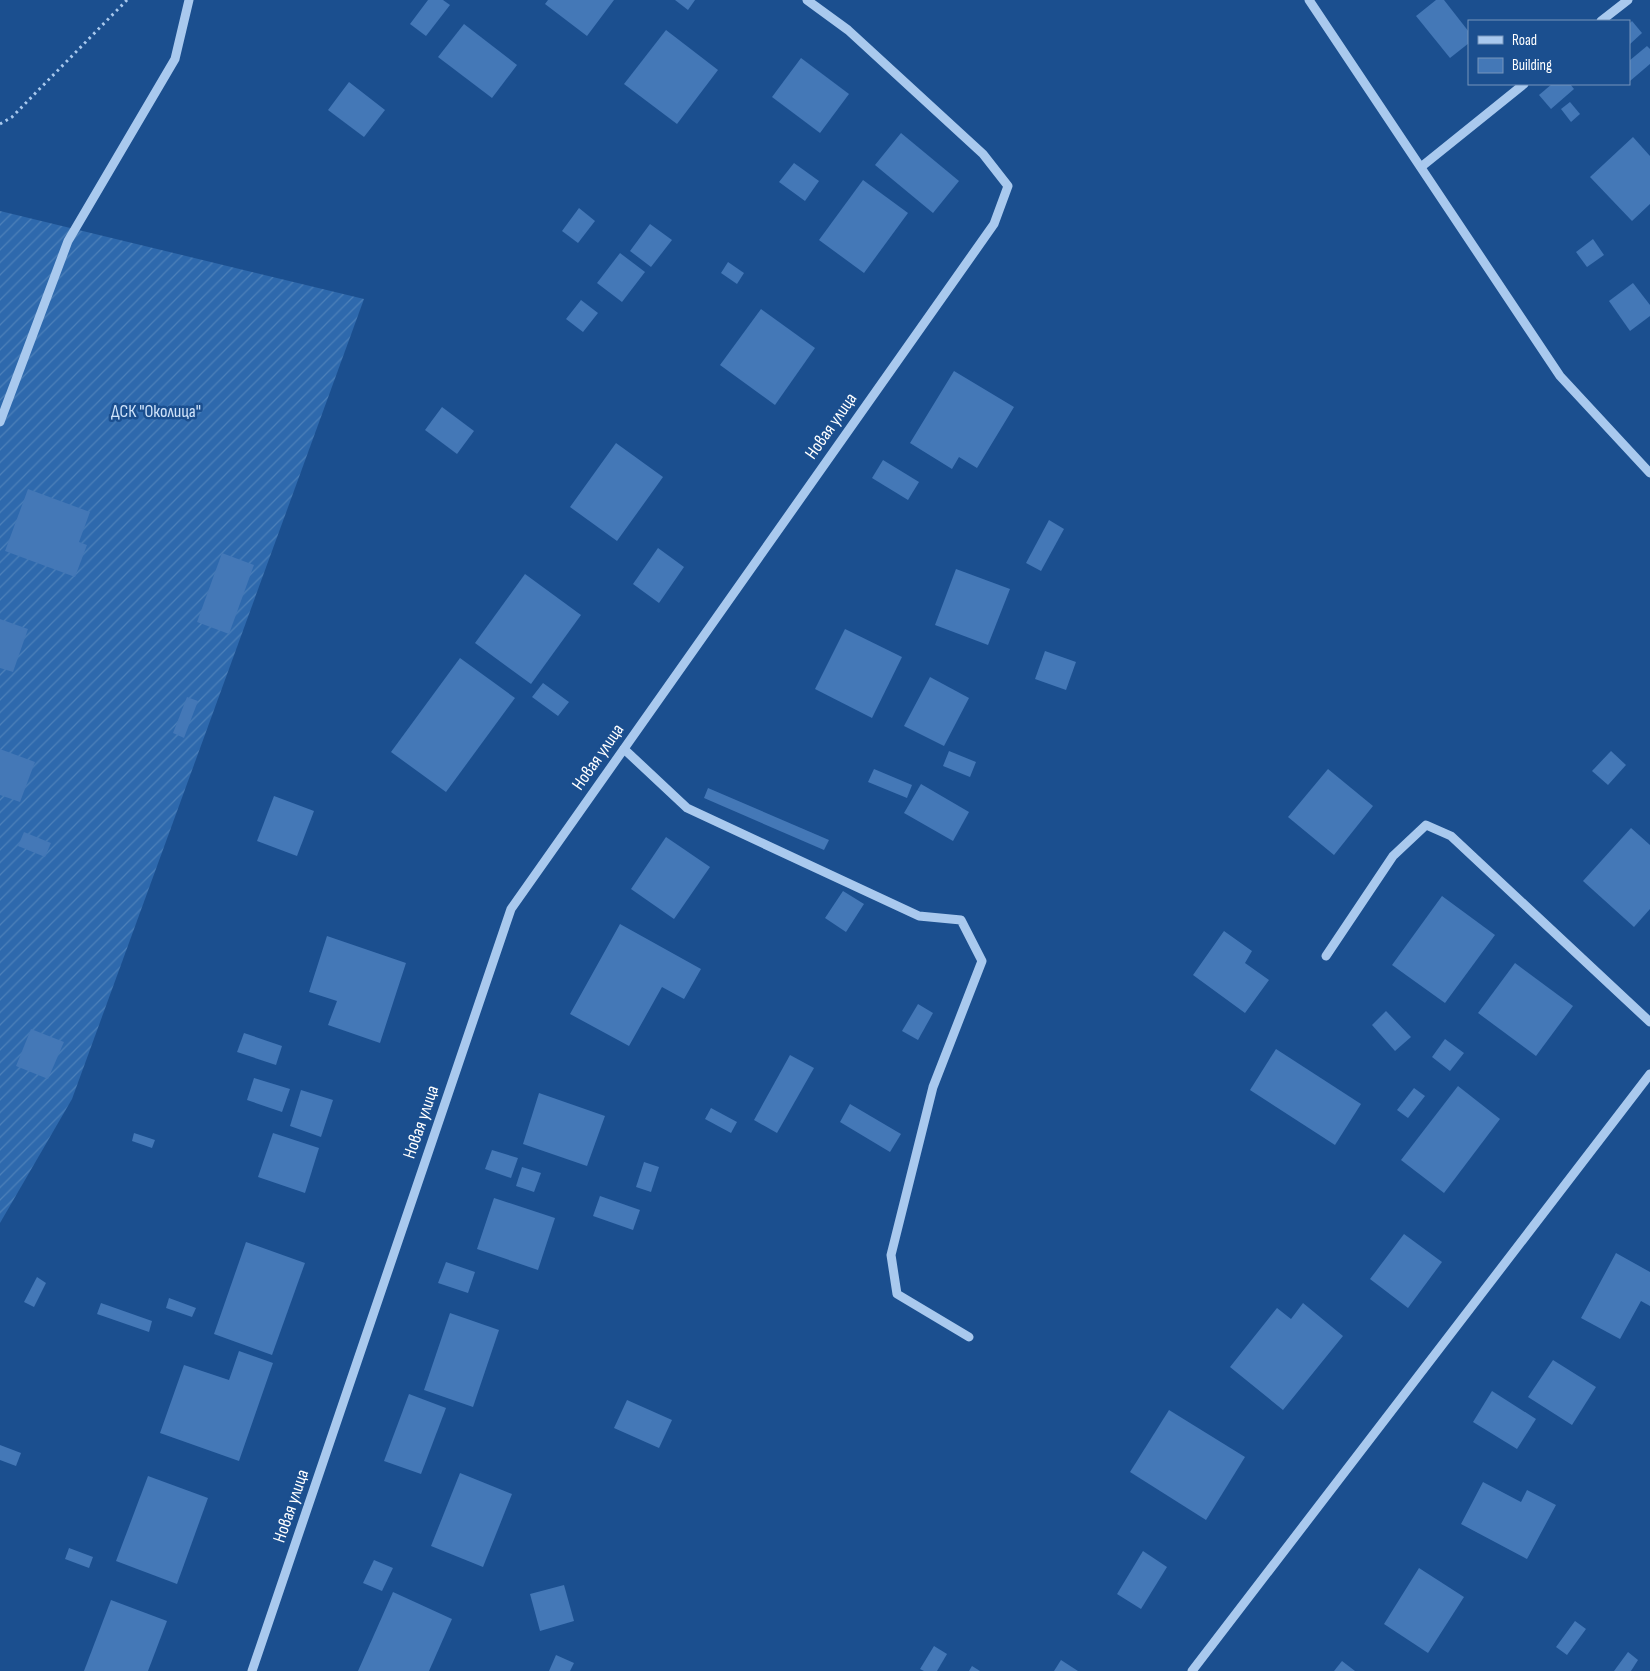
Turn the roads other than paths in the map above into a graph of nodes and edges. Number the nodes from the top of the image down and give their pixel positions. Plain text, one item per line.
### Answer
1 (189, 0) edge
2 (807, 0) edge
3 (1309, 0) edge
4 (1628, 0) edge
5 (1602, 20) edge
6 (1523, 85) edge
7 (1421, 167) junction
8 (0, 422) edge
9 (1650, 472) edge
10 (624, 749) junction
11 (1326, 956) dead end
12 (1650, 1022) edge
13 (1650, 1074) edge
14 (969, 1336) dead end
15 (252, 1671) edge
16 (1192, 1671) edge

1 - 8 street
2 - 10 street, Новая улица
3 - 7 street
4 - 5 street
6 - 7 street
7 - 9 street
10 - 14 street
10 - 15 street, Новая улица
11 - 12 street
13 - 16 street

